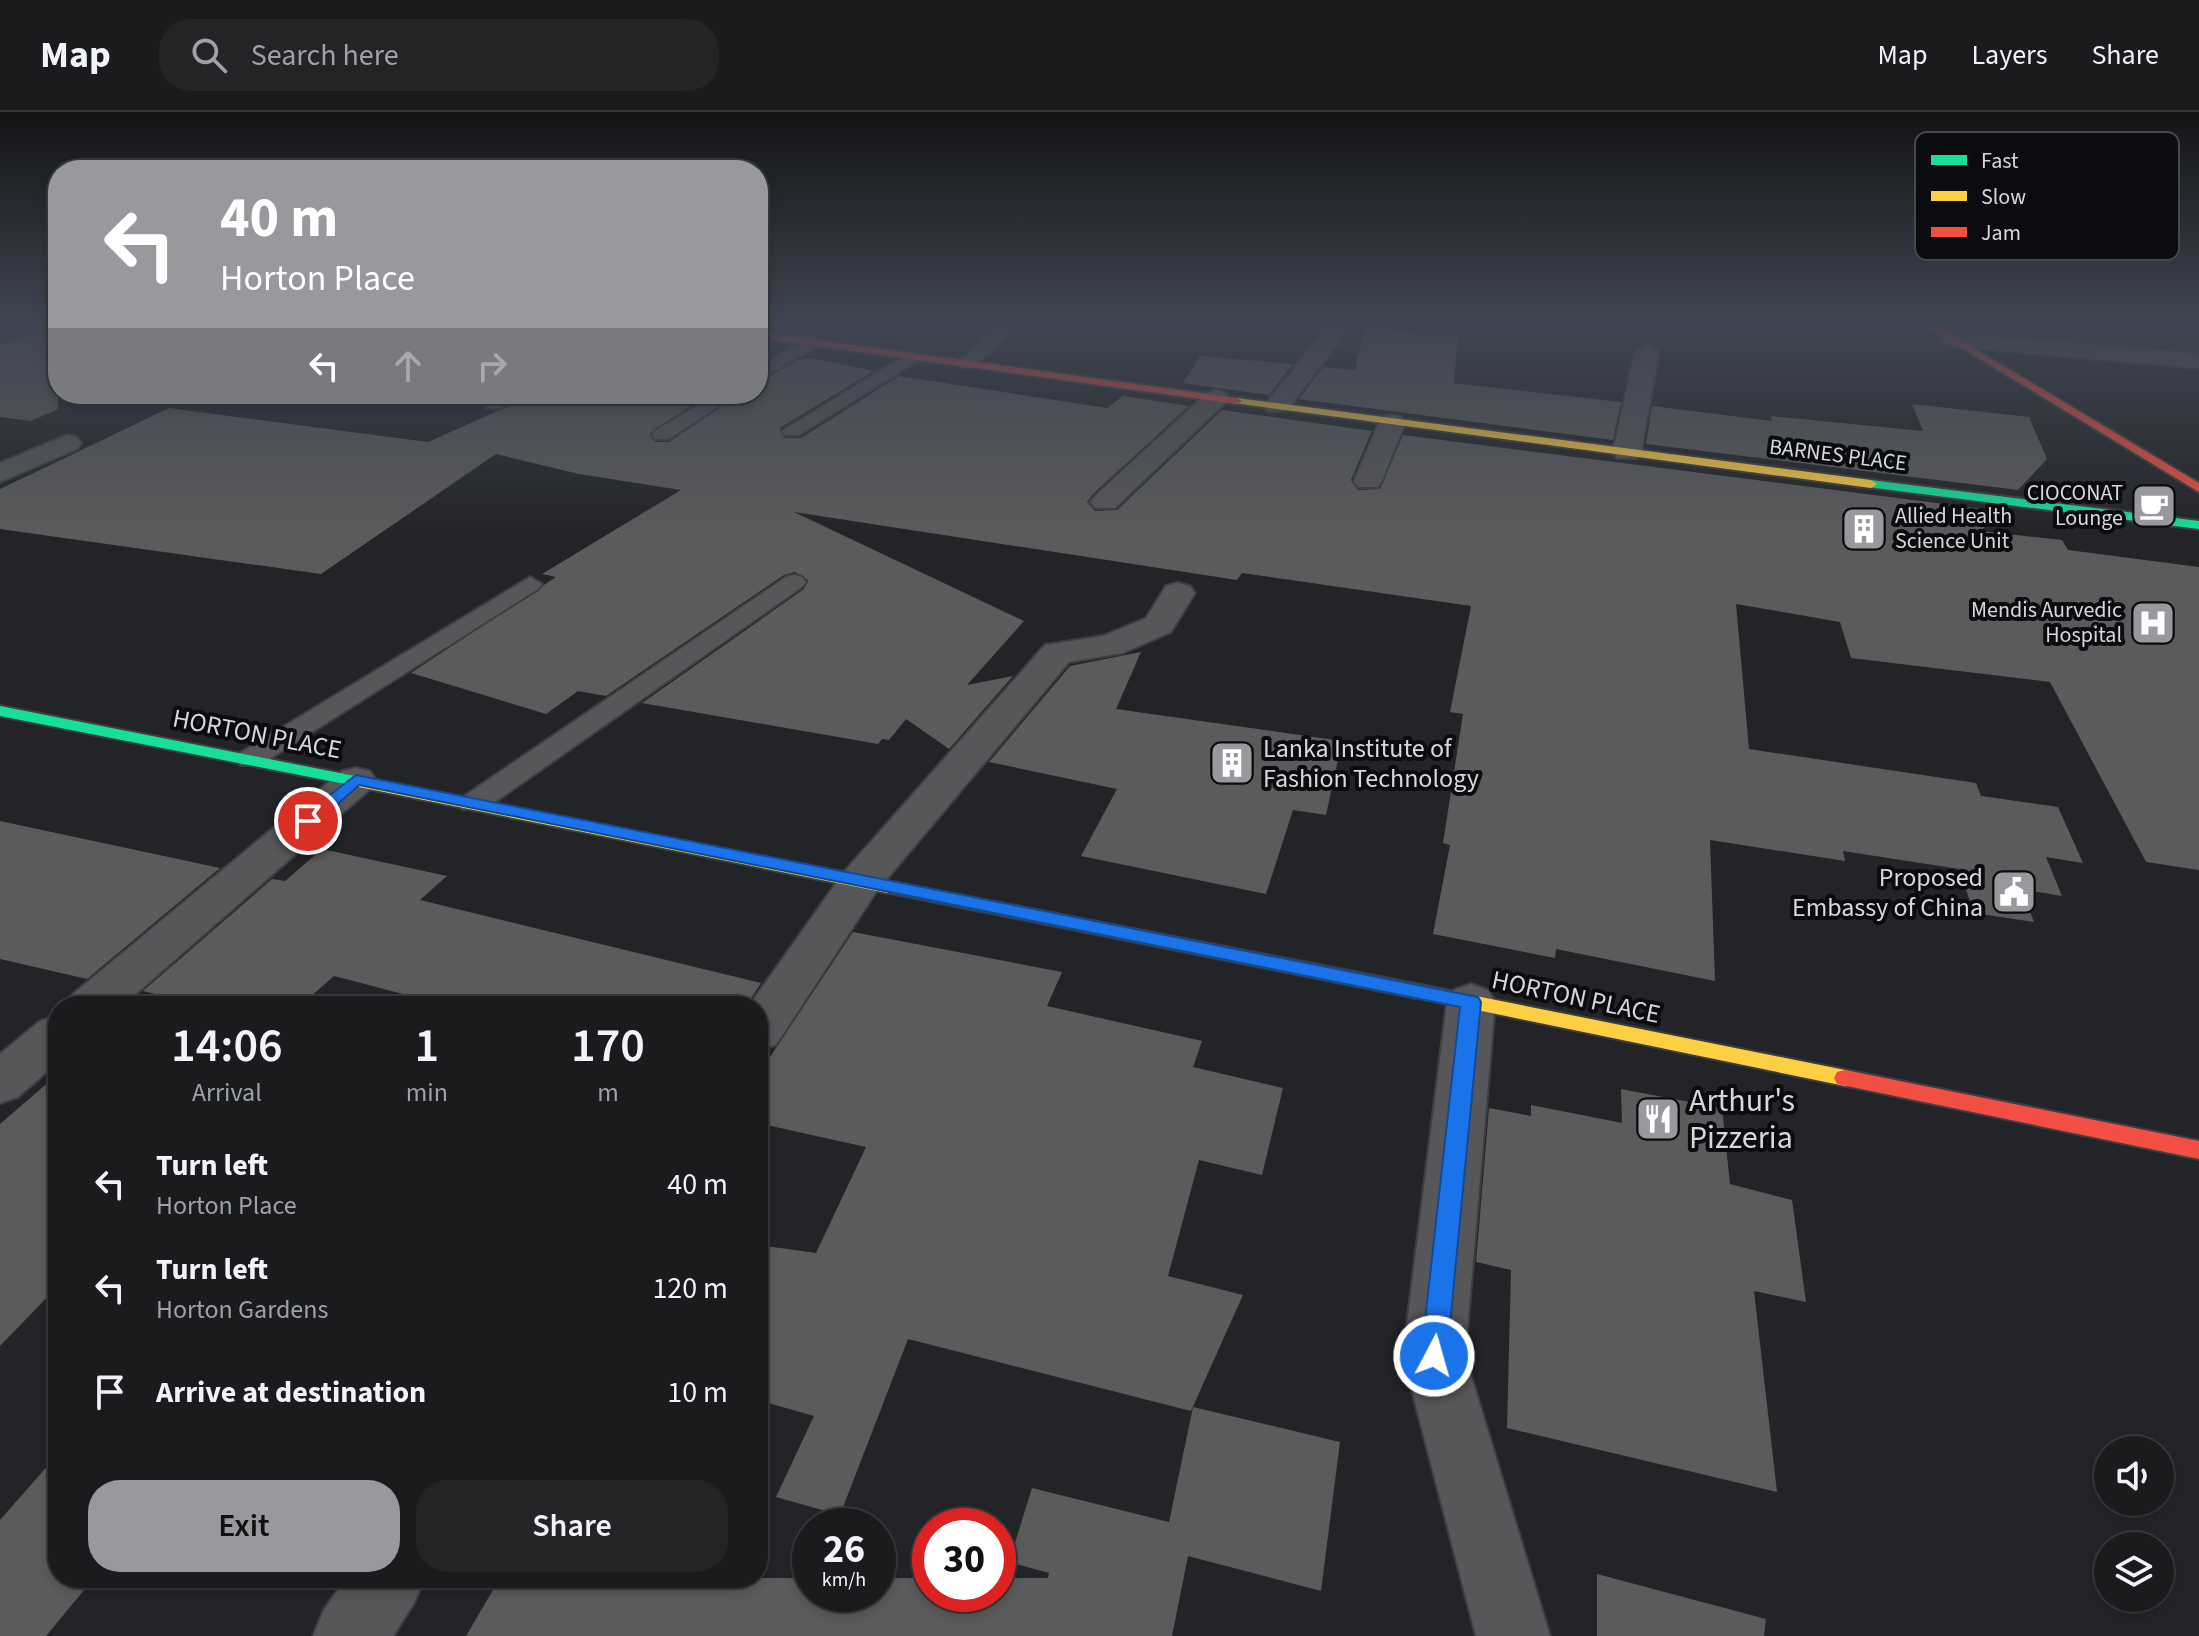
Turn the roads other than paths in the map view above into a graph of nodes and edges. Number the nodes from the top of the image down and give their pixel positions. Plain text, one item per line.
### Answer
1 (853, 393) edge
2 (1180, 393) edge
3 (1287, 393) edge
4 (1639, 393) edge
5 (2042, 393) edge
6 (1216, 398) junction
7 (712, 404) edge
8 (1277, 406) junction
9 (1392, 423) junction
10 (792, 431) dead end
11 (662, 435) dead end
12 (67, 443) dead end
13 (1627, 452) junction
14 (0, 473) edge
15 (1368, 481) dead end
16 (2199, 488) edge
17 (1105, 502) dead end
18 (2199, 525) edge
19 (794, 582) dead end
20 (530, 584) dead end
21 (1178, 593) dead end
22 (0, 711) edge
23 (250, 759) junction
24 (356, 780) junction
25 (474, 803) junction
26 (860, 882) junction
27 (102, 996) edge
28 (1471, 1002) junction
29 (768, 1017) edge
30 (48, 1042) edge
31 (0, 1083) edge
32 (2199, 1150) edge
33 (382, 1588) edge
34 (350, 1636) edge
35 (1513, 1636) edge

1 - 10 lane
2 - 6 main road, BARNES PLACE
3 - 8 street
4 - 13 street
5 - 16 main road
6 - 8 main road, BARNES PLACE
6 - 17 street
7 - 11 lane
8 - 9 main road, BARNES PLACE
9 - 13 main road, BARNES PLACE
9 - 15 street
12 - 14 street
13 - 18 main road, BARNES PLACE
19 - 25 lane
20 - 23 lane
21 - 26 street
22 - 23 main road, HORTON PLACE
23 - 24 main road, HORTON PLACE
24 - 25 main road, HORTON PLACE
24 - 27 street
25 - 26 main road, HORTON PLACE
26 - 28 main road, HORTON PLACE
26 - 29 street
28 - 32 main road, HORTON PLACE
28 - 35 street
30 - 31 street
33 - 34 street

